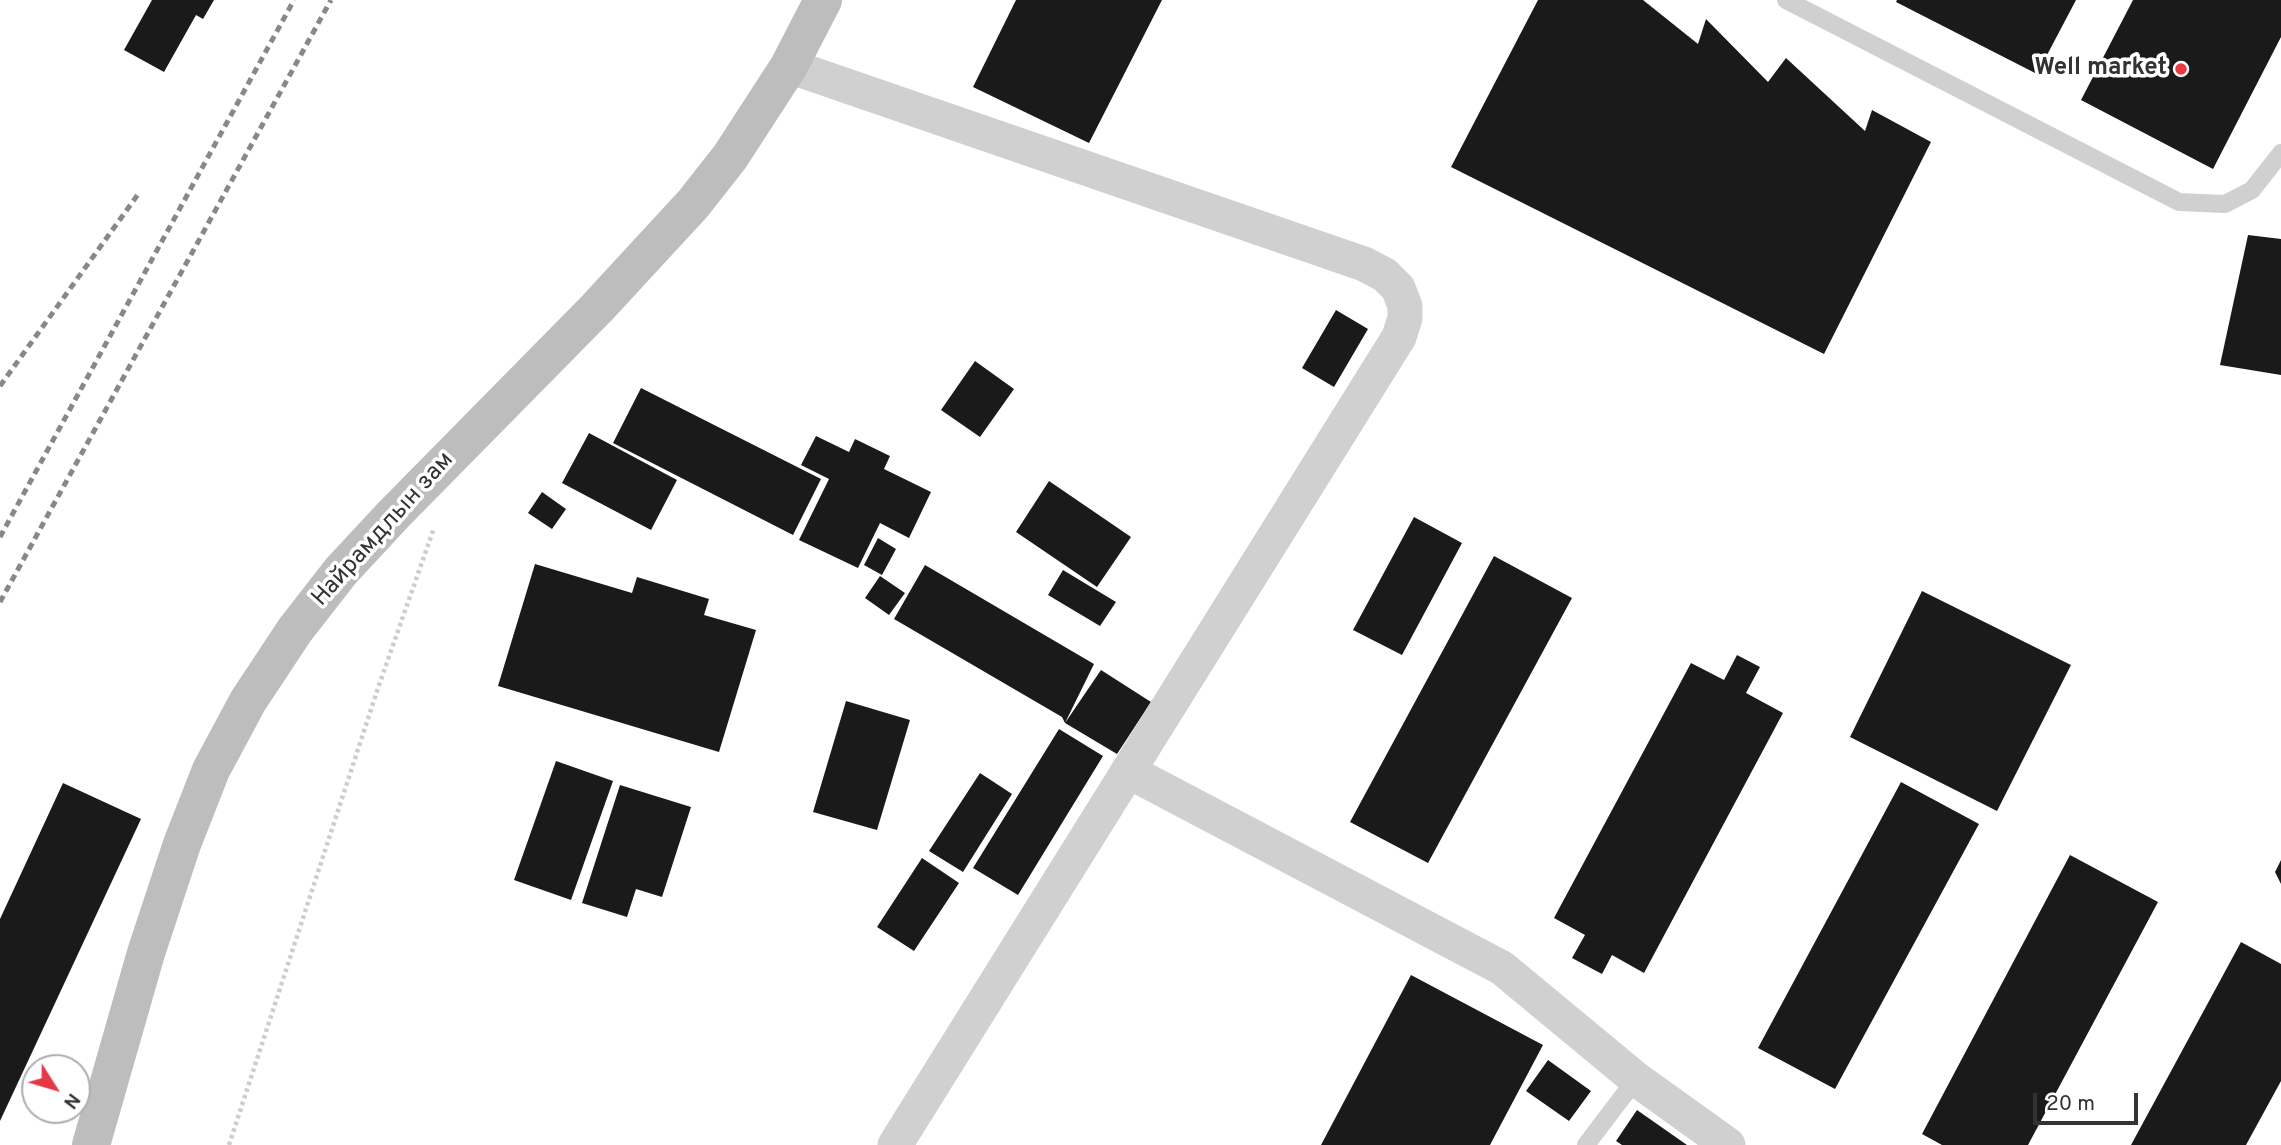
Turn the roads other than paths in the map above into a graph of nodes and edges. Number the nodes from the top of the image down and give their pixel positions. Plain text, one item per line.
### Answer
1 (823, 0) edge
2 (1786, 0) edge
3 (789, 66) junction
4 (2281, 153) edge
5 (1128, 771) junction
6 (1636, 1079) junction
7 (91, 1145) edge
8 (895, 1145) edge
9 (1586, 1145) edge
10 (1728, 1145) edge

1 - 3 main road, Найрамдлын зам
2 - 4 lane
3 - 5 street
3 - 7 main road, Найрамдлын зам
5 - 6 street
5 - 8 street
6 - 9 lane
6 - 10 street

